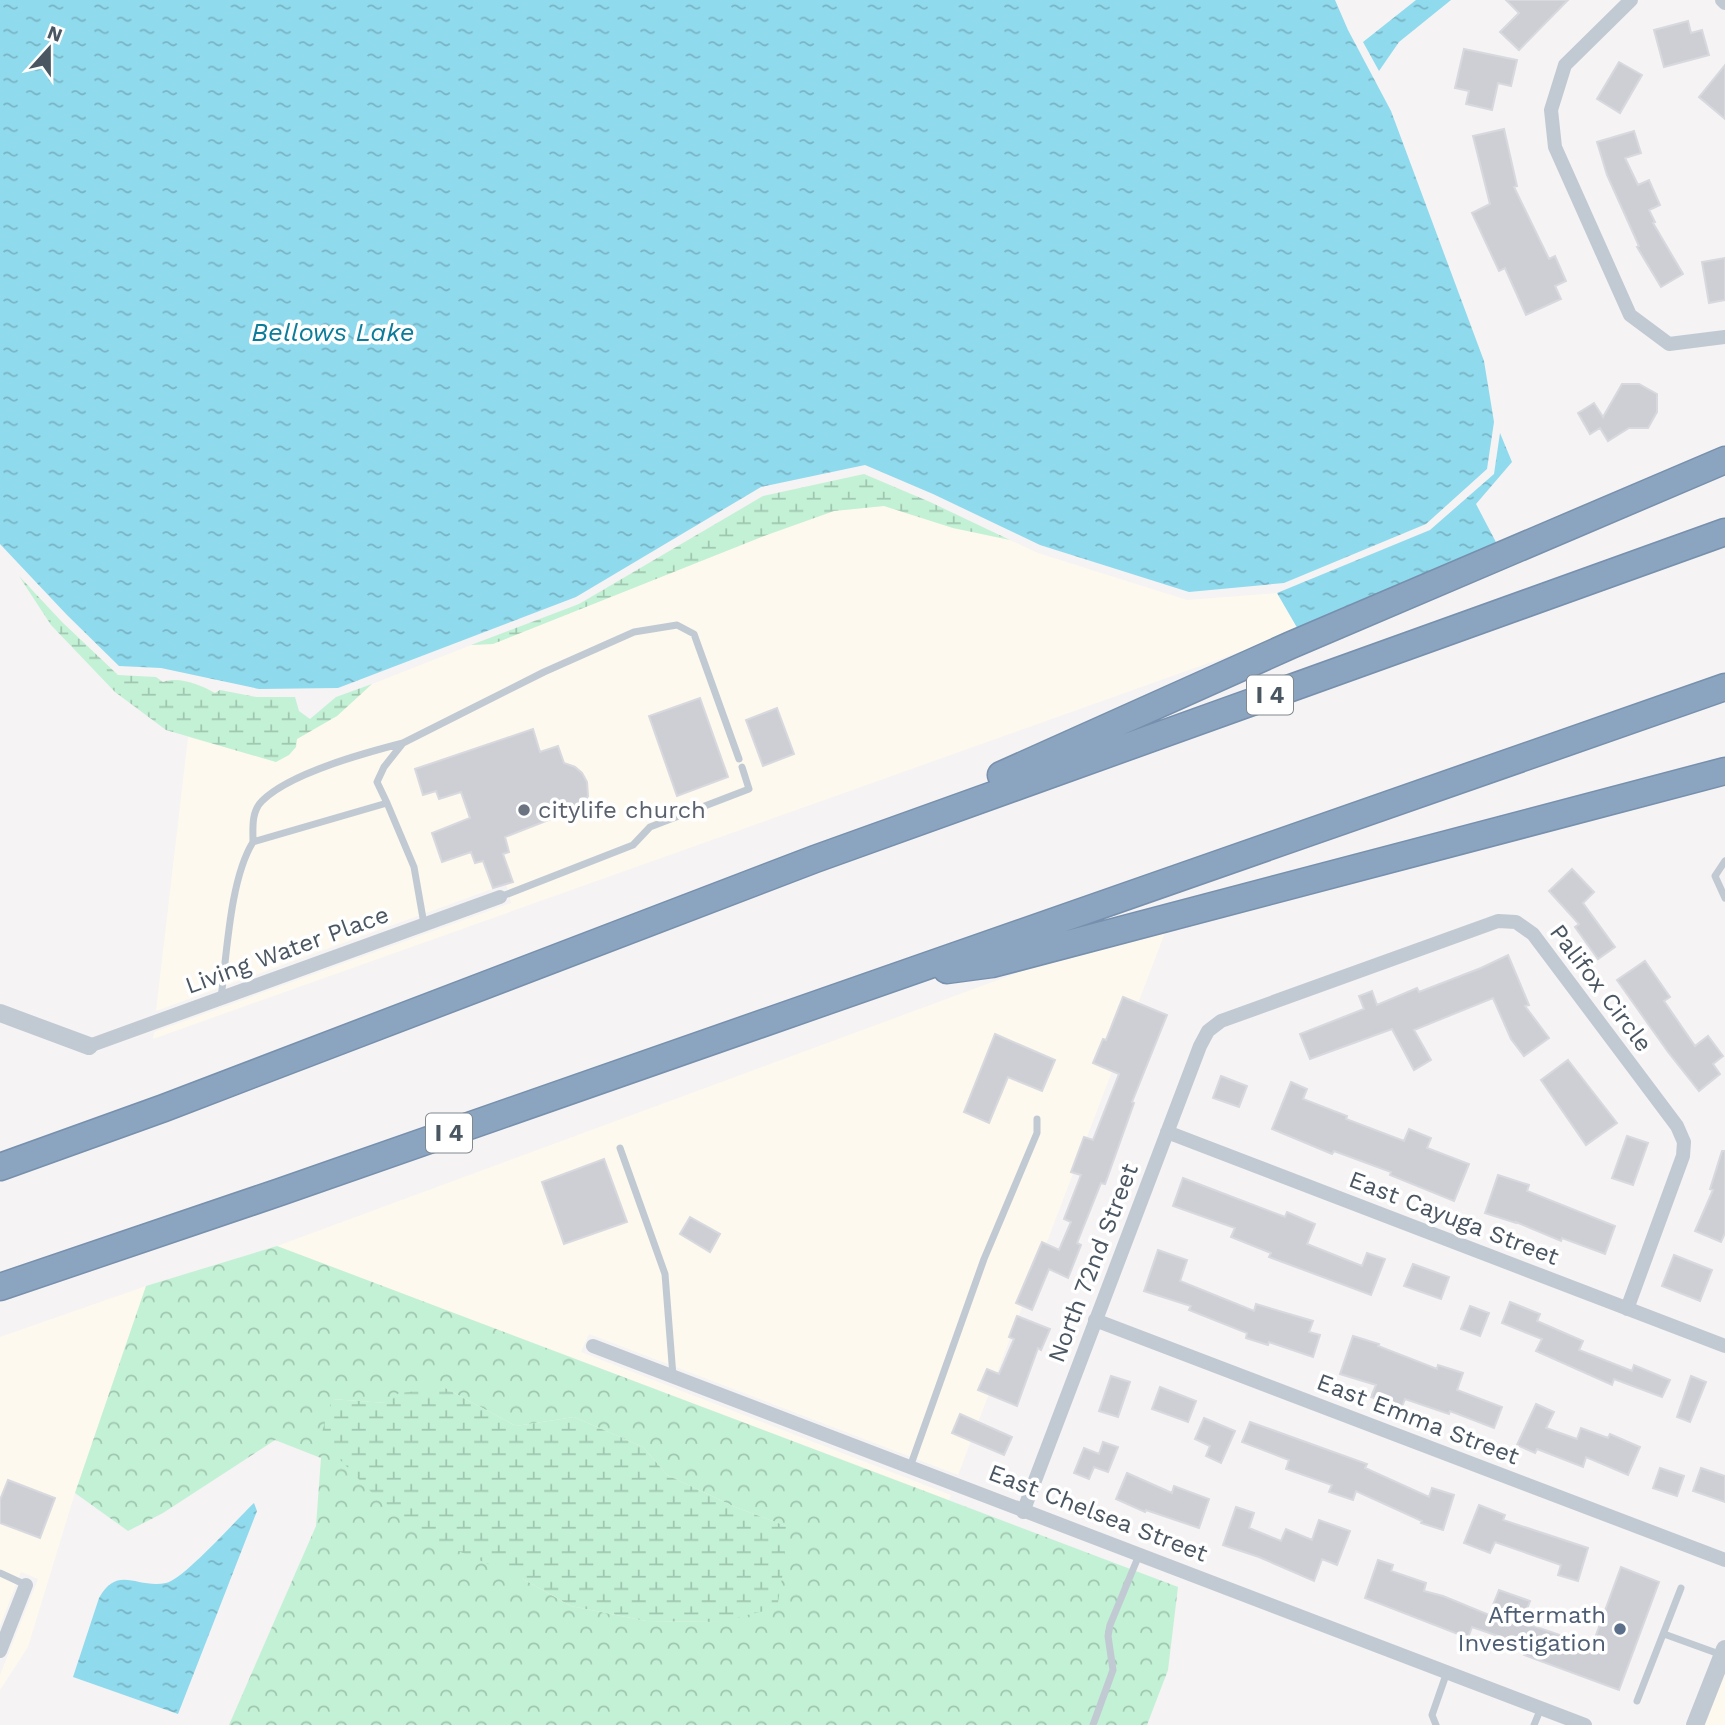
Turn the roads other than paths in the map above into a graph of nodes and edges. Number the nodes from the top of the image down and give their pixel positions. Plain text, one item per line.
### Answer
1 (1631, 0) edge
2 (1725, 337) edge
3 (1725, 460) edge
4 (1725, 532) edge
5 (1725, 688) edge
6 (403, 743) junction
7 (1725, 771) edge
8 (387, 803) junction
9 (253, 842) junction
10 (815, 859) junction
11 (1725, 861) edge
12 (500, 897) joint
13 (1725, 898) edge
14 (424, 924) junction
15 (897, 976) junction
16 (221, 998) junction
17 (0, 1013) edge
18 (1208, 1031) joint
19 (89, 1046) joint
20 (1037, 1119) dead end
21 (1167, 1132) junction
22 (620, 1148) dead end
23 (0, 1167) edge
24 (0, 1287) edge
25 (1628, 1309) junction
26 (1095, 1321) junction
27 (593, 1346) dead end
28 (1725, 1346) edge
29 (673, 1377) junction
30 (910, 1468) junction
31 (1023, 1511) junction
32 (1139, 1555) junction
33 (1725, 1560) edge
34 (0, 1573) edge
35 (26, 1585) joint
36 (1681, 1588) dead end
37 (1664, 1634) junction
38 (0, 1651) edge
39 (1724, 1652) edge
40 (1447, 1672) junction
41 (1637, 1701) dead end
42 (1541, 1708) junction
43 (1093, 1725) edge
44 (1436, 1725) edge
45 (1534, 1725) edge
46 (1585, 1725) edge
47 (1695, 1725) edge

1 - 2 street
3 - 10 highway
4 - 10 highway, I 4
5 - 15 highway, I 4
6 - 8 lane
6 - 9 lane
6 - 12 lane
7 - 15 highway
8 - 9 lane
8 - 14 lane
9 - 16 lane
10 - 23 highway, I 4
11 - 13 lane
12 - 14 street, Living Water Place
14 - 16 street, Living Water Place
15 - 24 highway, I 4
16 - 19 street, Living Water Place
17 - 19 street
18 - 21 street, North 72nd Street
18 - 25 street, Palifox Circle
20 - 30 lane
21 - 25 street, East Cayuga Street
21 - 26 street, North 72nd Street
22 - 29 lane
25 - 28 street, East Cayuga Street
26 - 31 street, North 72nd Street
26 - 33 street, East Emma Street
27 - 29 street, East Chelsea Street
29 - 30 street, East Chelsea Street
30 - 31 street, East Chelsea Street
31 - 32 street, East Chelsea Street
32 - 40 street, East Chelsea Street
32 - 43 lane
34 - 35 lane
35 - 38 street
36 - 37 lane
37 - 39 lane
37 - 41 lane
39 - 47 street
40 - 42 street, East Chelsea Street
40 - 44 lane
42 - 45 lane
42 - 46 street, East Chelsea Street

